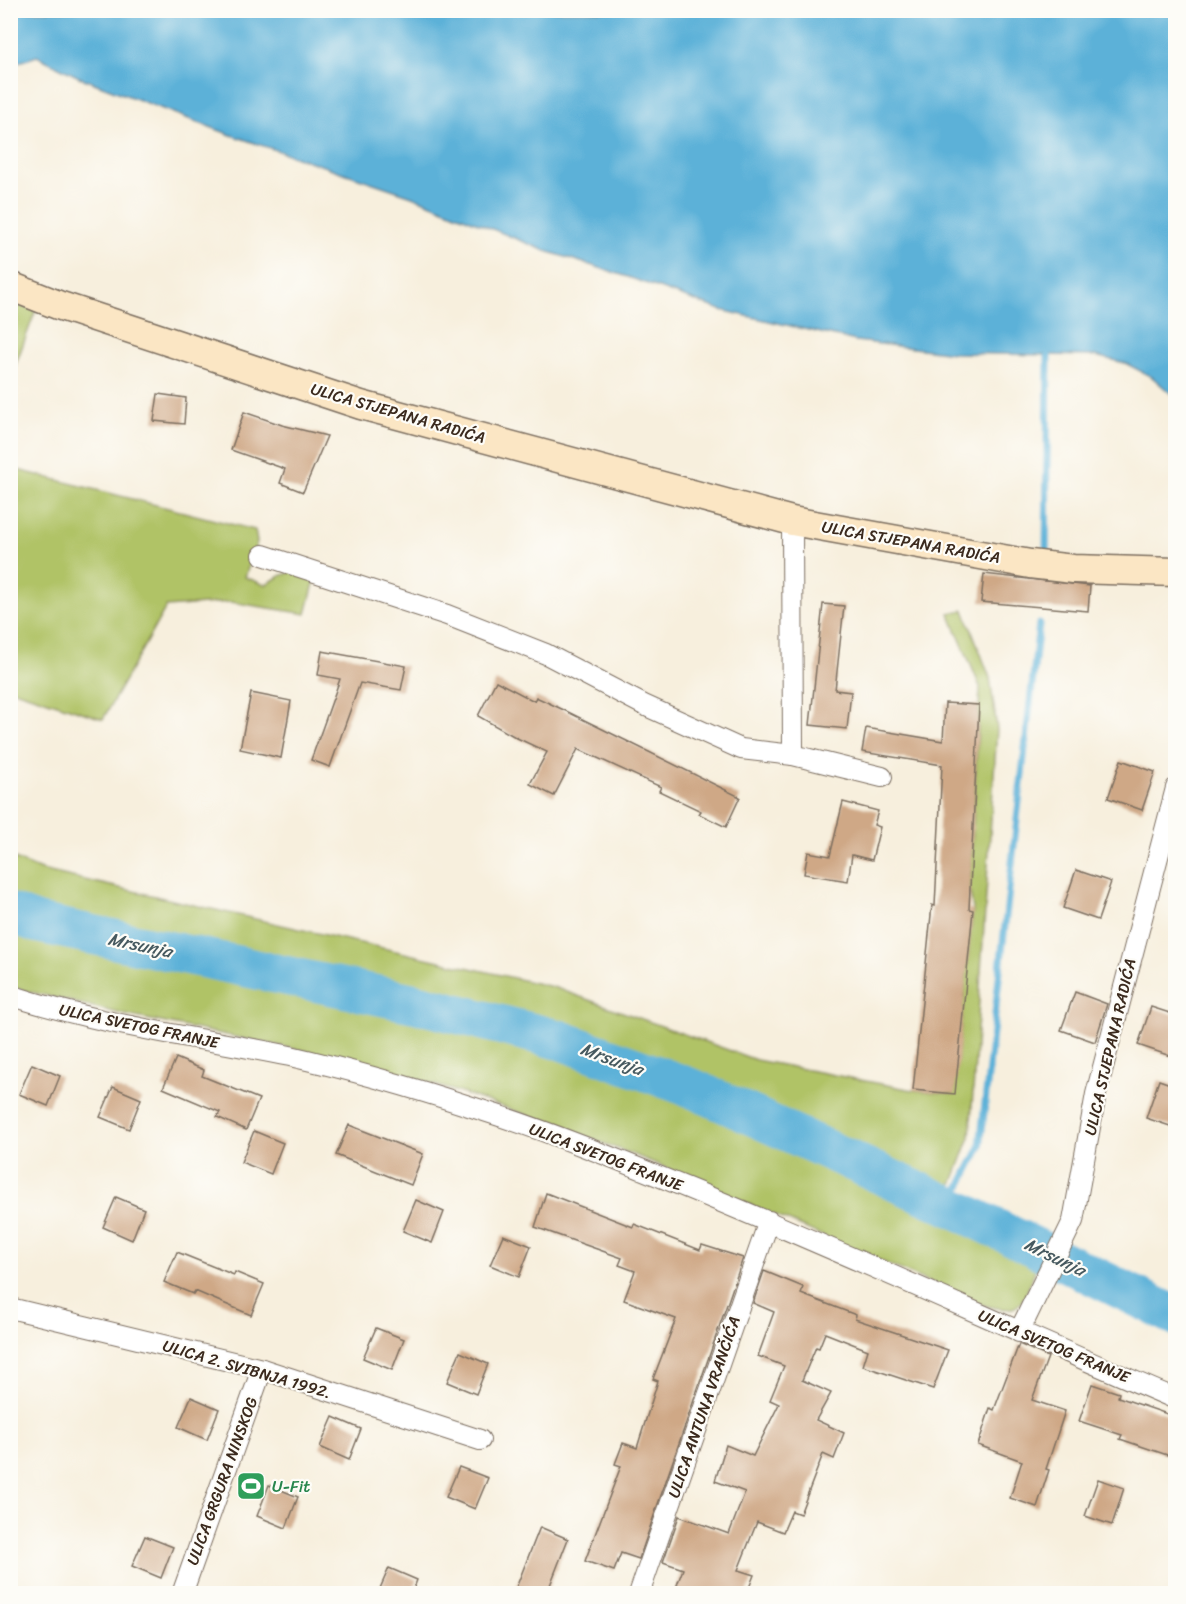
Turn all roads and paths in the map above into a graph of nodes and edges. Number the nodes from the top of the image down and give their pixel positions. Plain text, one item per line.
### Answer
1 (10, 286) edge
2 (792, 520) junction
3 (264, 555) dead end
4 (1176, 572) edge
5 (793, 755) junction
6 (882, 777) dead end
7 (1176, 789) edge
8 (10, 995) edge
9 (769, 1221) junction
10 (10, 1308) edge
11 (1019, 1332) junction
12 (262, 1369) junction
13 (1176, 1399) edge
14 (480, 1440) dead end
15 (182, 1593) edge
16 (639, 1593) edge

1 - 2 main road, ULICA STJEPANA RADIĆA
2 - 4 main road, ULICA STJEPANA RADIĆA
2 - 5 street
3 - 5 street
5 - 6 street
7 - 11 street, ULICA STJEPANA RADIĆA
8 - 9 street, ULICA SVETOG FRANJE
9 - 11 street, ULICA SVETOG FRANJE
9 - 16 street, ULICA ANTUNA VRANČIĆA
10 - 12 street, ULICA 2. SVIBNJA 1992.
11 - 13 street, ULICA SVETOG FRANJE
12 - 14 street, ULICA 2. SVIBNJA 1992.
12 - 15 street, ULICA GRGURA NINSKOG

